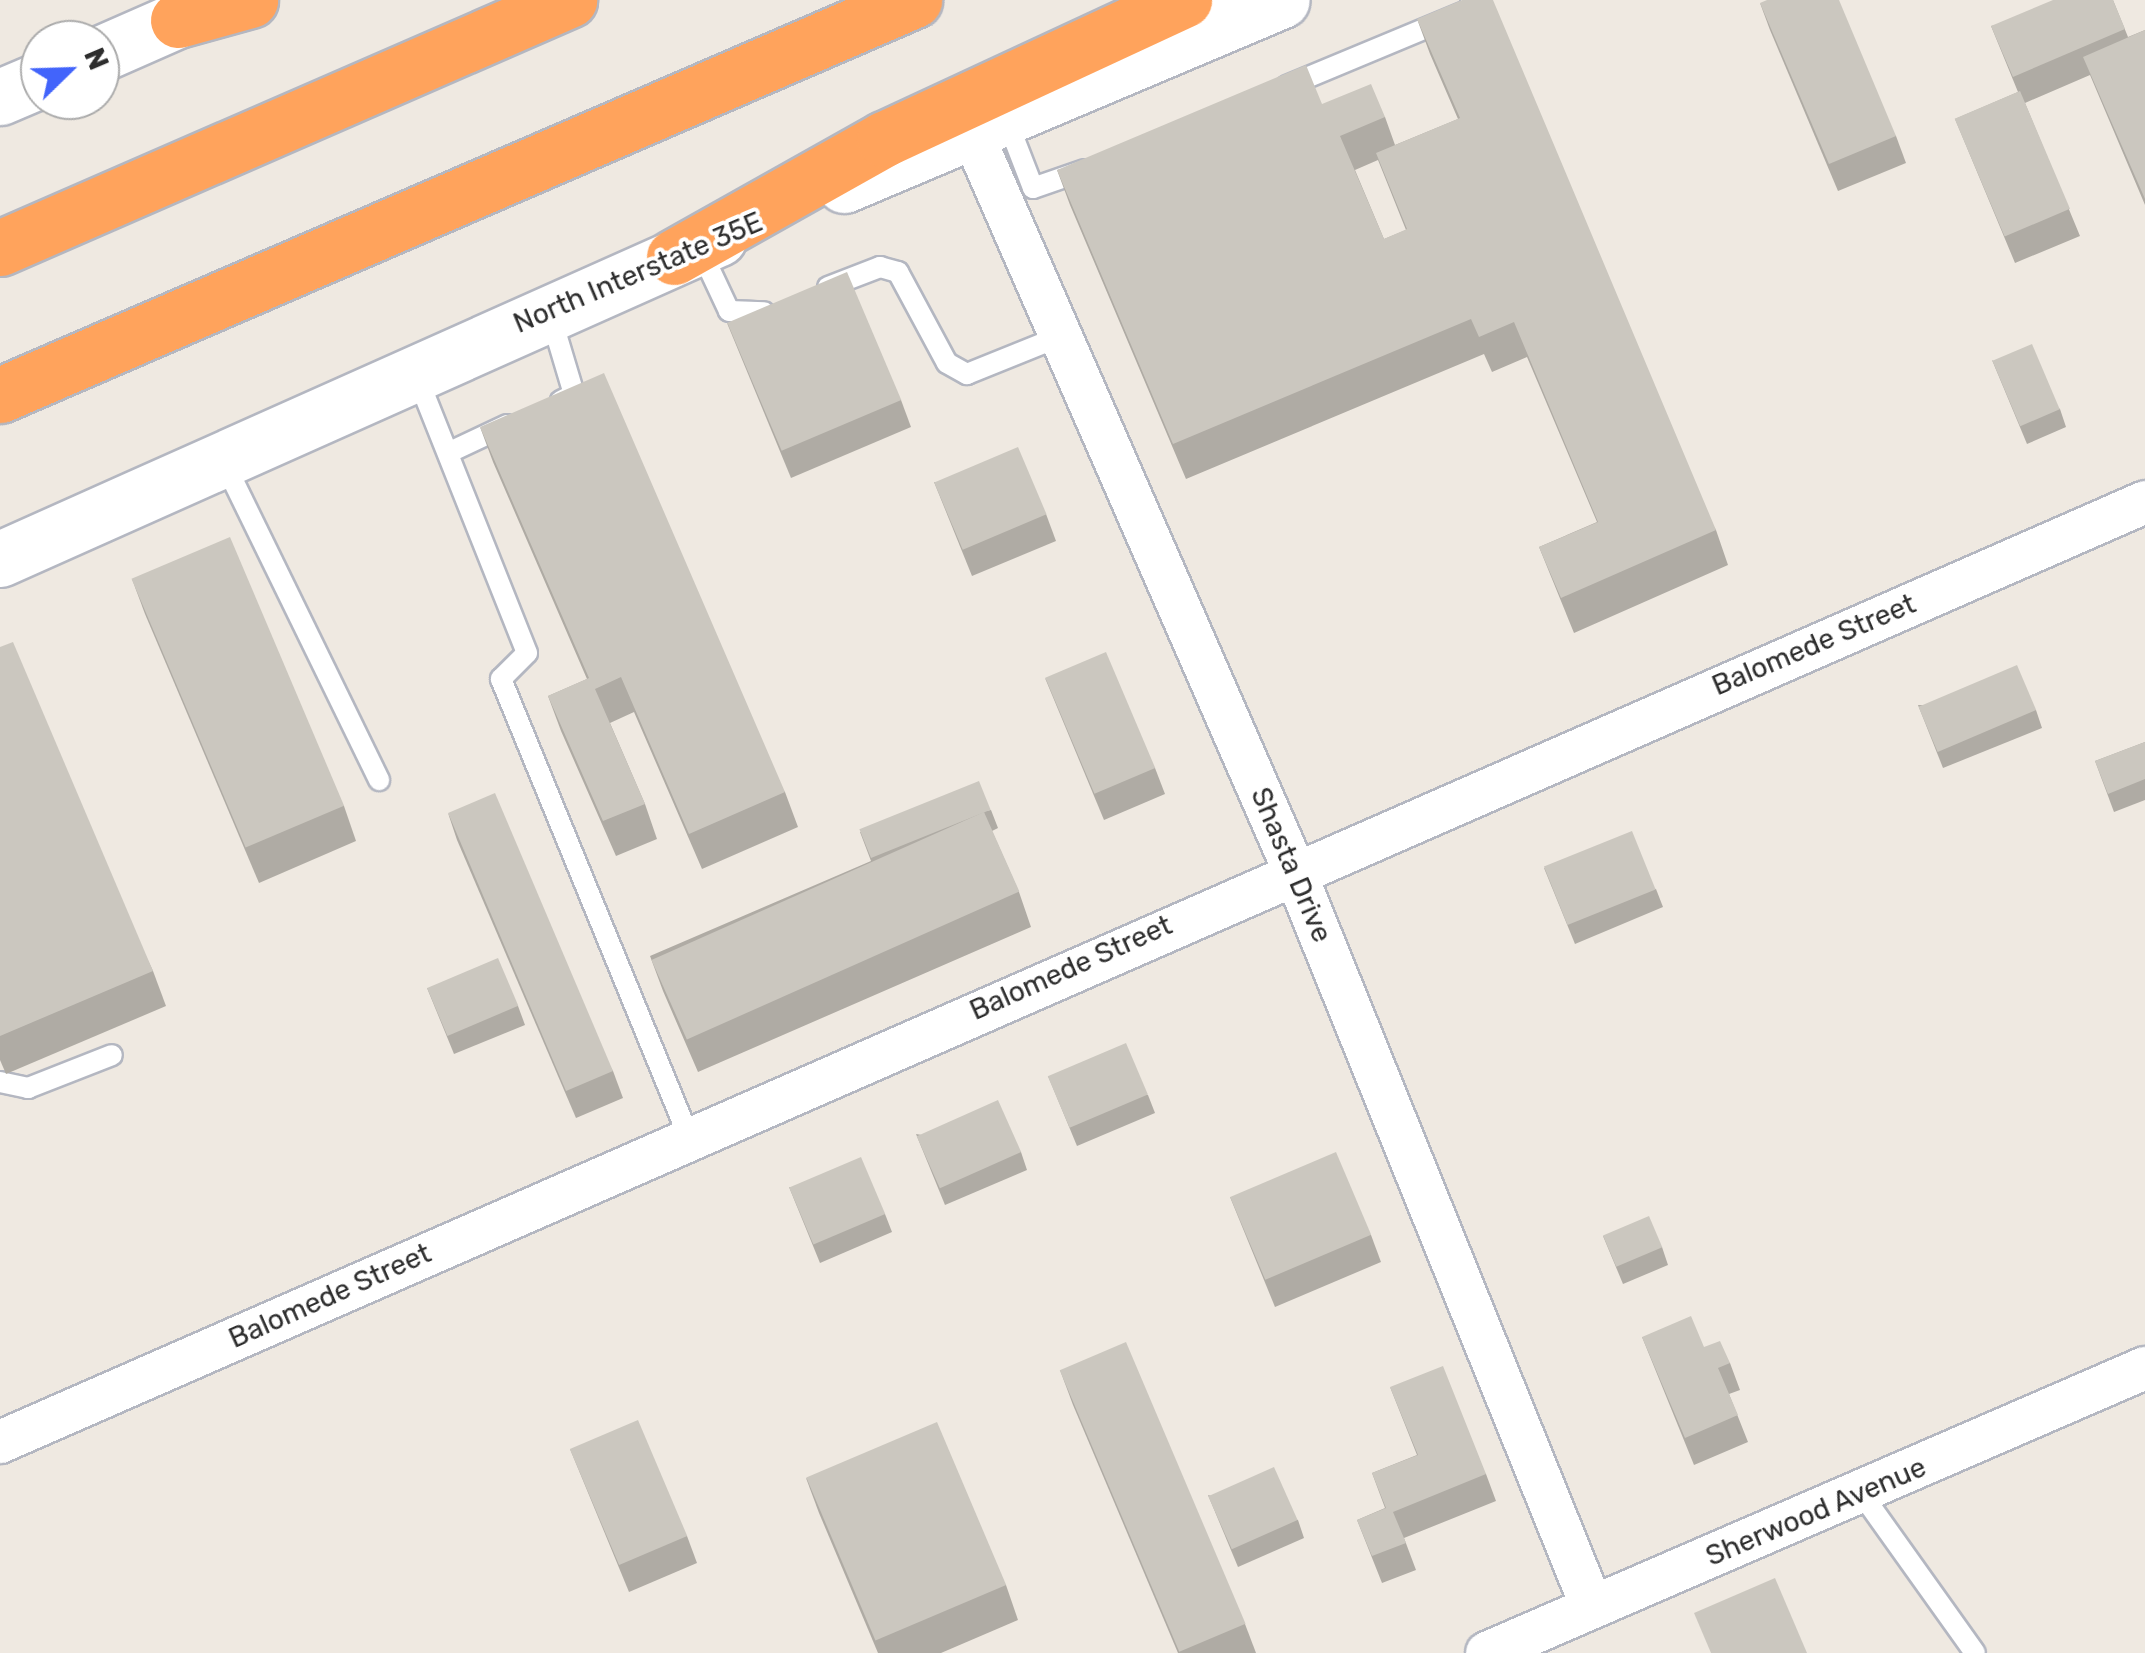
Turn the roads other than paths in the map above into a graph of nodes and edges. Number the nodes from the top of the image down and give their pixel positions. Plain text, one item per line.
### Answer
1 (250, 0) edge
2 (570, 0) edge
3 (914, 0) edge
4 (1184, 0) edge
5 (1281, 0) edge
6 (1472, 0) edge
7 (201, 10) edge
8 (120, 45) edge
9 (1254, 99) edge
10 (988, 124) junction
11 (1109, 160) edge
12 (0, 248) edge
13 (687, 252) junction
14 (549, 310) junction
15 (1061, 336) junction
16 (413, 368) junction
17 (0, 395) edge
18 (452, 451) junction
19 (221, 456) junction
20 (2145, 502) edge
21 (0, 559) edge
22 (379, 780) dead end
23 (1294, 870) junction
24 (112, 1055) dead end
25 (0, 1082) edge
26 (689, 1137) junction
27 (2145, 1368) edge
28 (0, 1442) edge
29 (1861, 1493) junction
30 (1592, 1607) junction
31 (1487, 1653) edge
32 (1975, 1653) edge

1 - 7 highway
2 - 12 highway
3 - 17 highway
4 - 13 highway
5 - 10 main road, North Interstate 35E
6 - 9 lane
7 - 8 main road
10 - 11 lane
10 - 13 main road, North Interstate 35E
10 - 15 street, Shasta Drive
13 - 14 main road, North Interstate 35E
13 - 15 lane
14 - 16 main road, North Interstate 35E
14 - 18 lane
15 - 23 street, Shasta Drive
16 - 18 lane
16 - 19 main road, North Interstate 35E
18 - 26 lane
19 - 21 main road, North Interstate 35E
19 - 22 lane
20 - 23 street, Balomede Street
23 - 26 street, Balomede Street
23 - 30 street, Shasta Drive
24 - 25 lane
26 - 28 street, Balomede Street
27 - 29 street, Sherwood Avenue
29 - 30 street, Sherwood Avenue
29 - 32 lane
30 - 31 street, Sherwood Avenue

